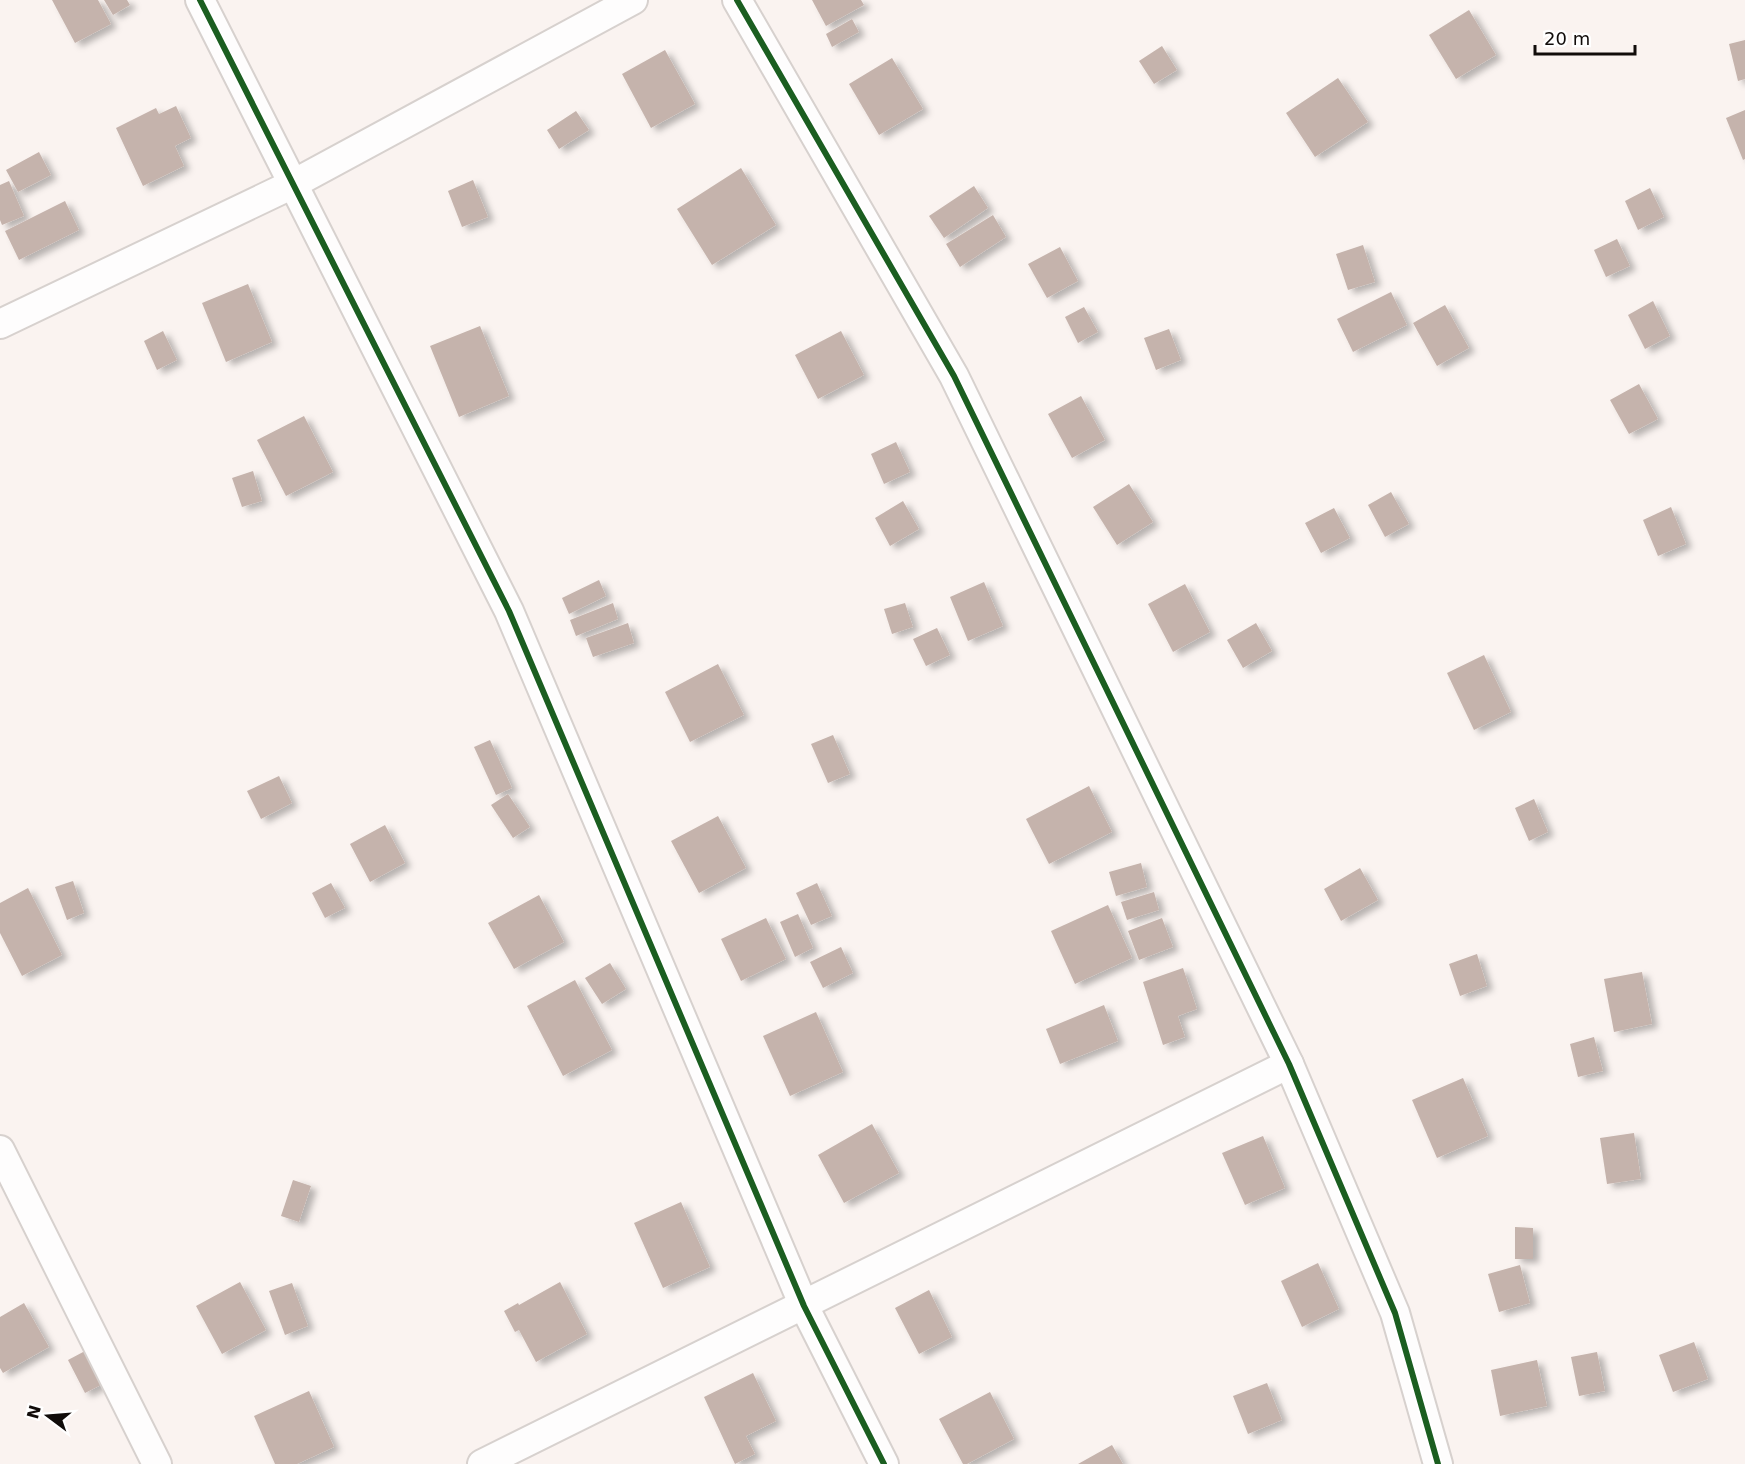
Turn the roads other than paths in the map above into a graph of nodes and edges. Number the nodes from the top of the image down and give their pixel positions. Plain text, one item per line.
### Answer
1 (200, 0) edge
2 (633, 0) edge
3 (737, 0) edge
4 (293, 184) junction
5 (0, 324) edge
6 (1289, 1064) junction
7 (0, 1150) edge
8 (804, 1306) junction
9 (158, 1464) edge
10 (482, 1464) edge
11 (884, 1464) edge
12 (1438, 1464) edge

1 - 4 street
2 - 4 street
3 - 6 street
4 - 5 street
4 - 8 street
6 - 8 street
6 - 12 street
7 - 9 street
8 - 10 street
8 - 11 street

